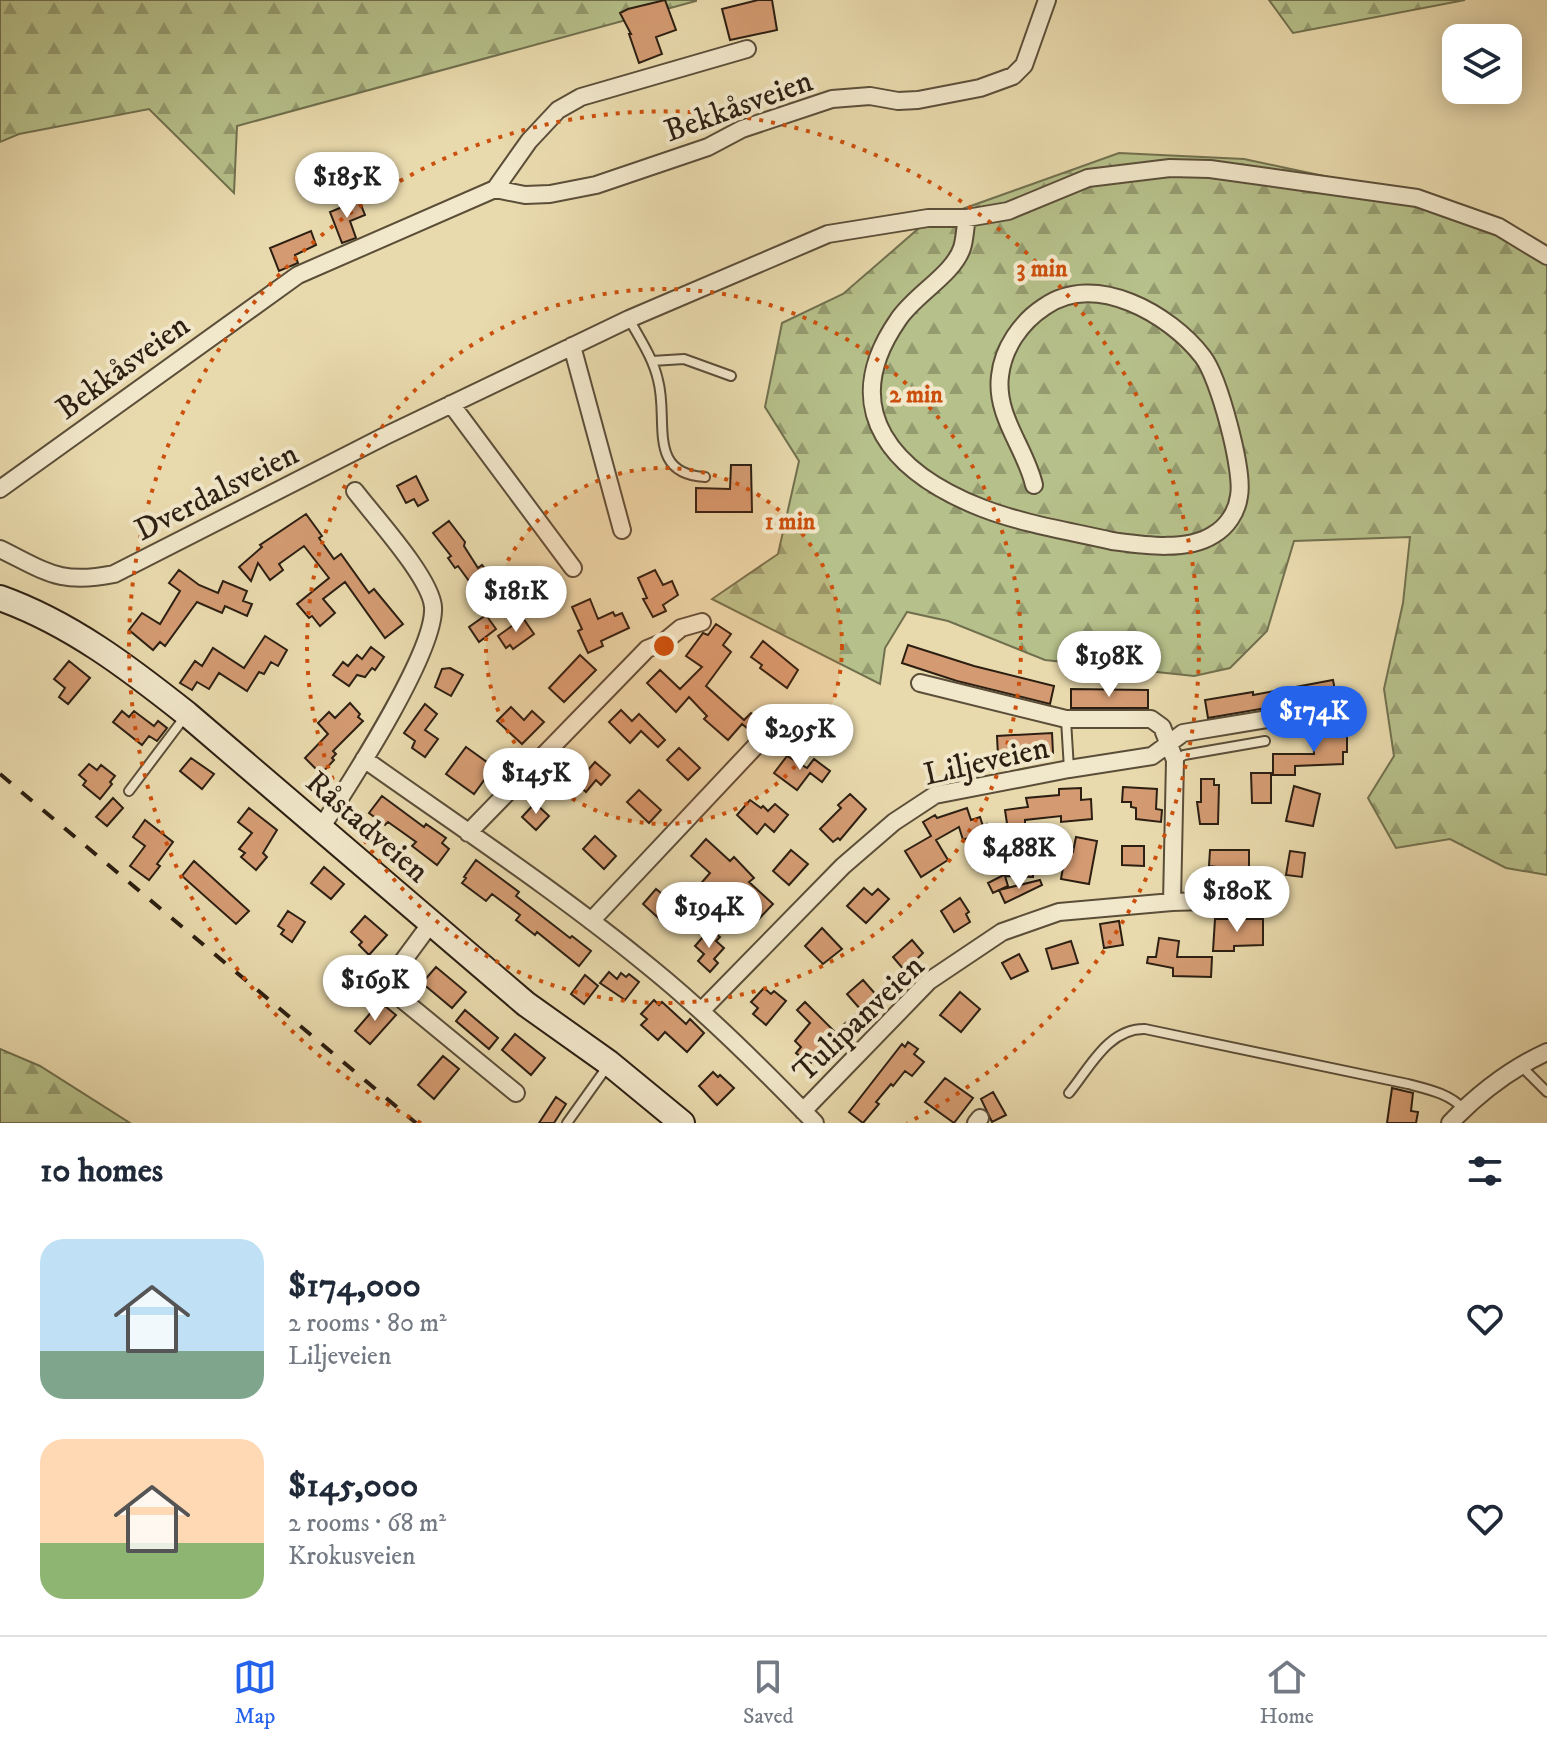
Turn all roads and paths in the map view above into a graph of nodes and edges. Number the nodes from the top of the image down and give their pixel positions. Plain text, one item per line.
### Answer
1 (1047, 0) edge
2 (747, 49) dead end
3 (495, 189) junction
4 (967, 218) junction
5 (1547, 256) edge
6 (629, 319) junction
7 (572, 346) junction
8 (652, 361) junction
9 (731, 376) dead end
10 (451, 404) junction
11 (705, 477) dead end
12 (1034, 485) dead end
13 (0, 489) edge
14 (355, 491) dead end
15 (622, 530) dead end
16 (0, 549) edge
17 (573, 568) dead end
18 (0, 598) edge
19 (702, 622) dead end
20 (920, 683) dead end
21 (1346, 706) dead end
22 (187, 714) junction
23 (1066, 719) junction
24 (766, 735) dead end
25 (1265, 741) dead end
26 (1168, 743) junction
27 (364, 759) junction
28 (1175, 760) junction
29 (1069, 769) junction
30 (129, 791) dead end
31 (321, 828) junction
32 (468, 833) junction
33 (1273, 899) dead end
34 (1172, 902) junction
35 (591, 921) junction
36 (431, 923) junction
37 (701, 1011) junction
38 (1547, 1052) edge
39 (609, 1063) junction
40 (1520, 1065) junction
41 (1547, 1092) edge
42 (516, 1093) dead end
43 (1069, 1093) dead end
44 (1463, 1109) junction
45 (809, 1117) edge
46 (567, 1123) edge
47 (682, 1123) edge
48 (1450, 1123) edge

1 - 3 street, Bekkåsveien
2 - 3 street, Bekkåsveien
3 - 13 street, Bekkåsveien
4 - 5 street, Dverdalsveien
4 - 6 street, Dverdalsveien
4 - 12 street
6 - 7 street, Dverdalsveien
6 - 8 lane
7 - 10 street, Dverdalsveien
7 - 15 street
8 - 9 lane
8 - 11 lane
10 - 16 street, Dverdalsveien
10 - 17 street
14 - 27 street
18 - 22 main road, Råstadveien
19 - 32 street
20 - 23 street, Liljeveien
21 - 26 street, Liljeveien
22 - 30 lane
22 - 31 main road, Råstadveien
23 - 26 street, Liljeveien
23 - 29 lane
24 - 35 street
25 - 28 lane
26 - 28 street, Liljeveien
26 - 29 street, Liljeveien
27 - 31 street
27 - 32 street
28 - 34 street, Liljeveien
29 - 37 street, Liljeveien
31 - 36 main road, Råstadveien
32 - 35 street
33 - 34 street, Tulipanveien
34 - 45 street, Tulipanveien
35 - 37 street
36 - 39 main road, Råstadveien
36 - 42 street
37 - 45 street
38 - 40 street
39 - 46 lane
39 - 47 main road, Råstadveien
40 - 41 lane
40 - 44 street
43 - 44 lane
44 - 48 street

